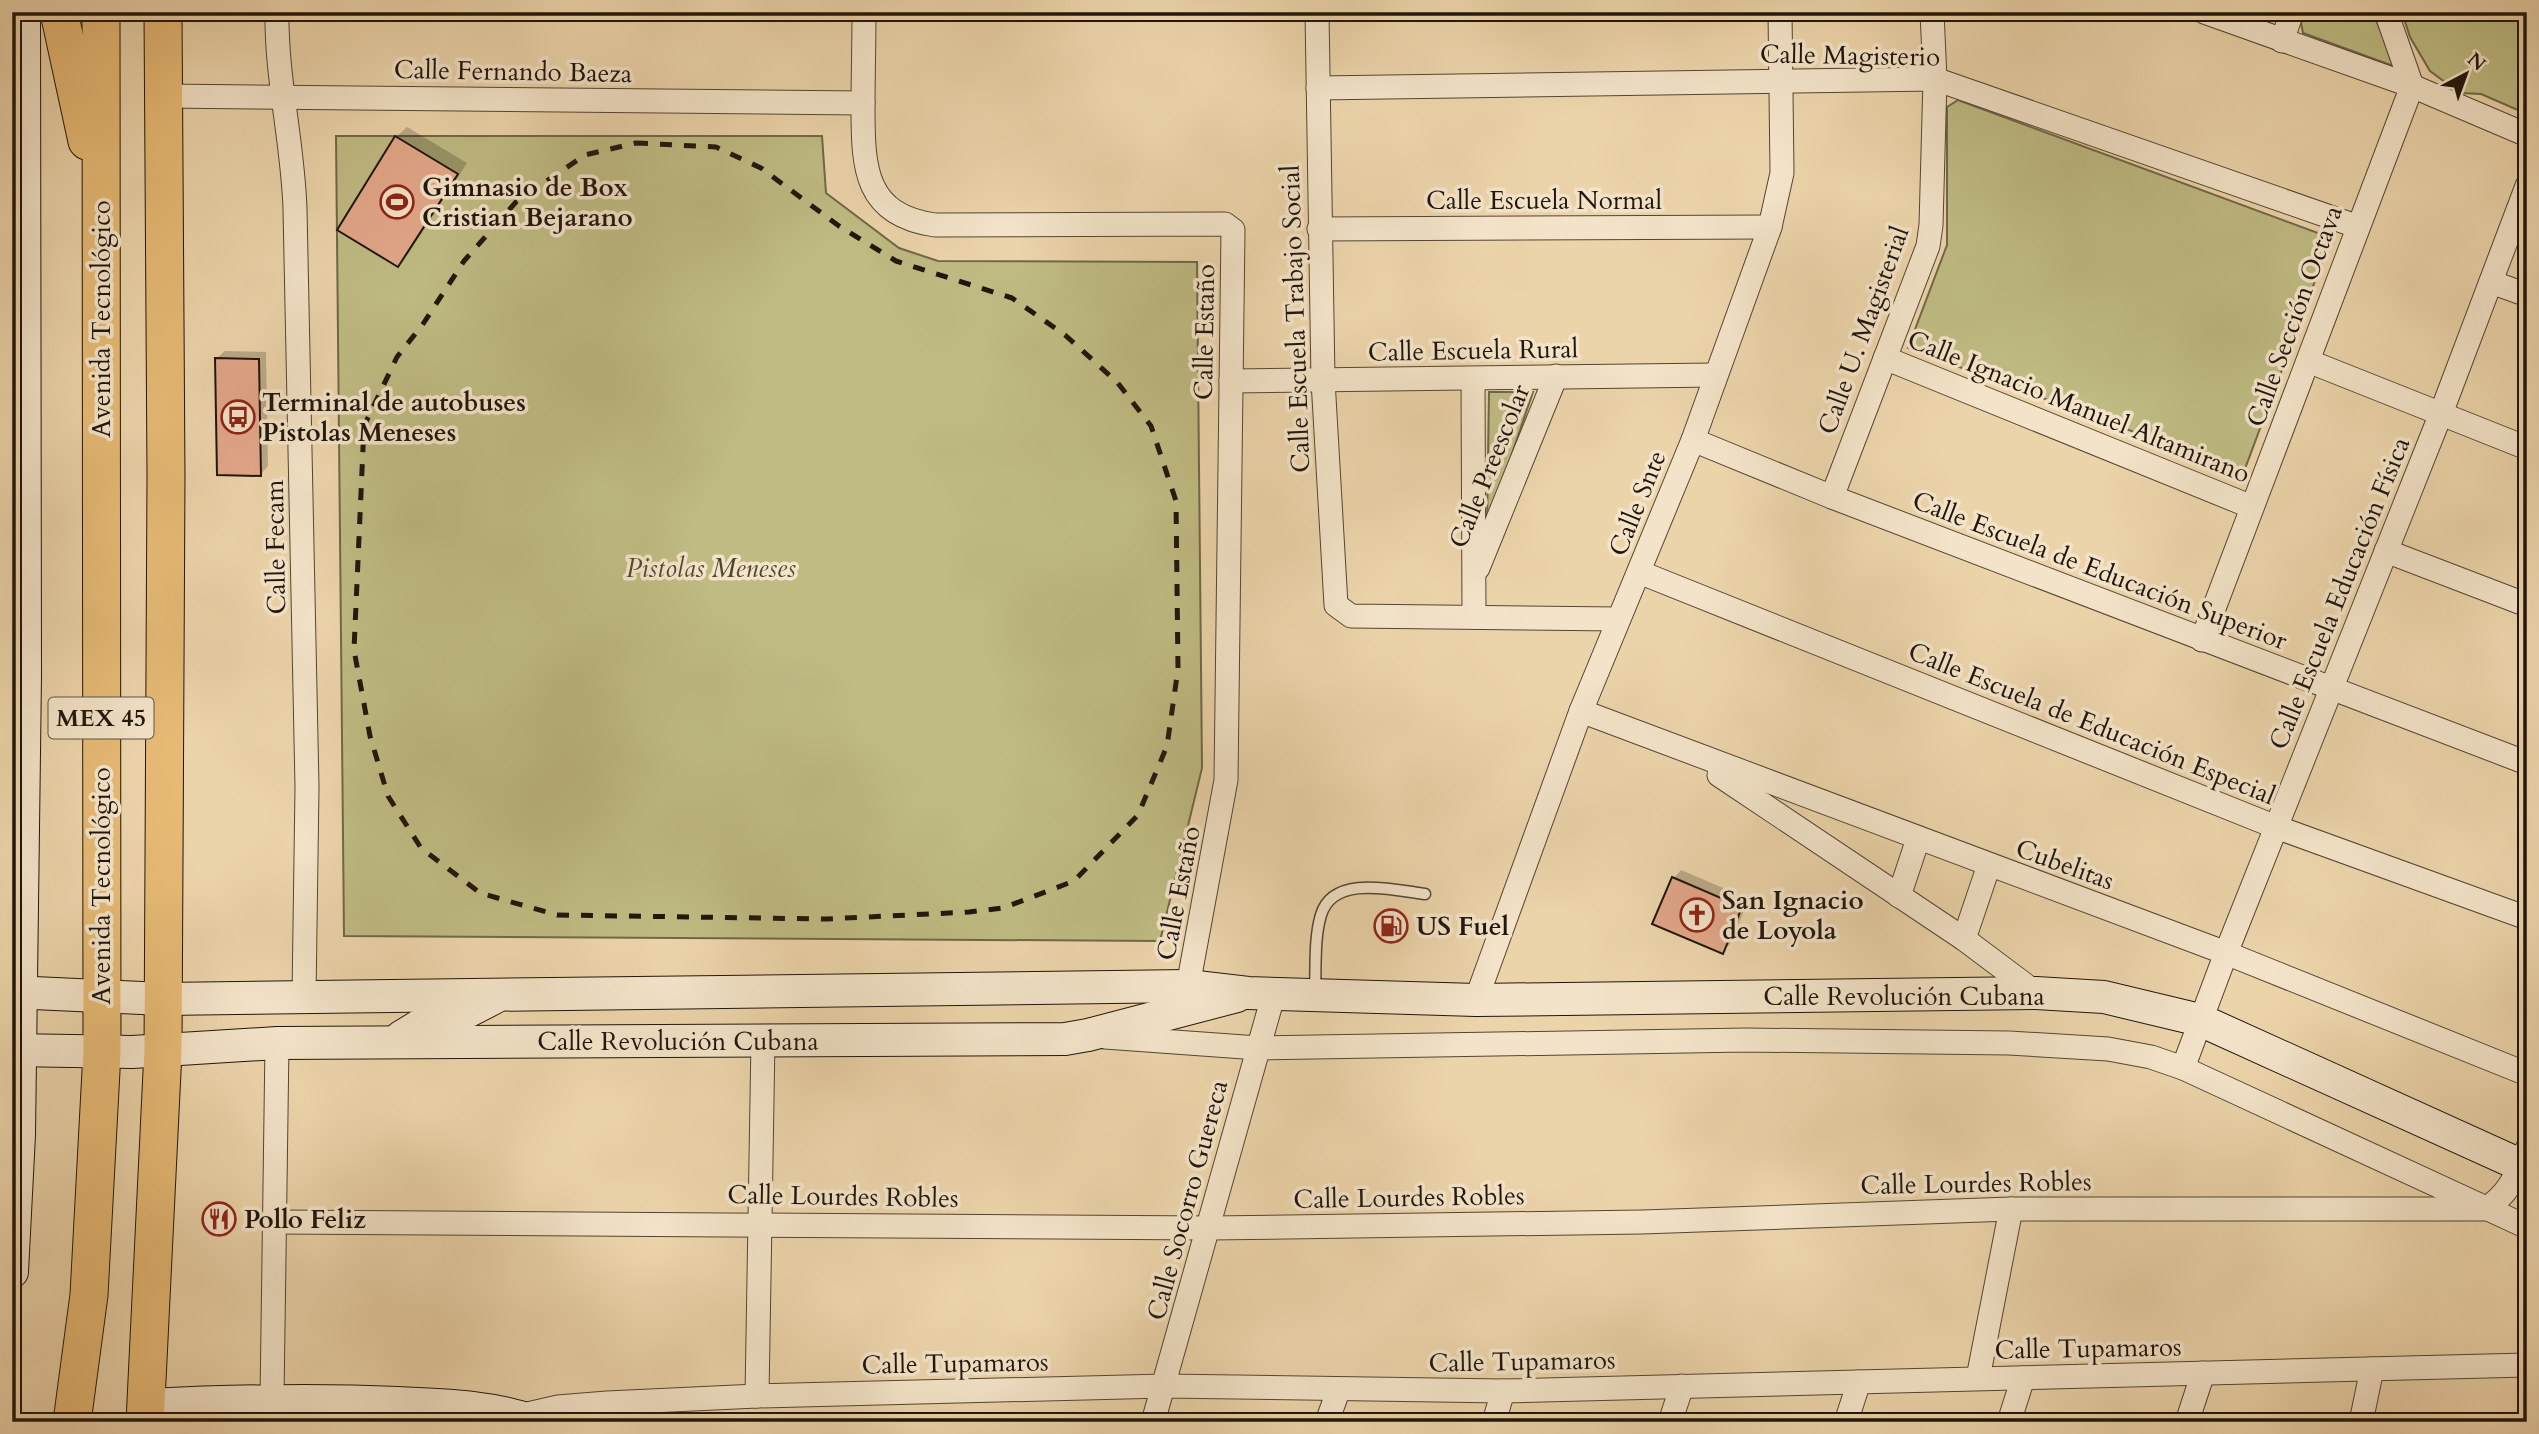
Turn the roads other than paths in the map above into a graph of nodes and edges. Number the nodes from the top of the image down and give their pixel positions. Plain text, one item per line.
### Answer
1 (24, 12) edge
2 (59, 12) edge
3 (101, 12) edge
4 (163, 12) edge
5 (277, 12) edge
6 (864, 12) edge
7 (1317, 12) edge
8 (1780, 12) edge
9 (1932, 12) edge
10 (2204, 12) edge
11 (2292, 12) edge
12 (2386, 12) edge
13 (2282, 41) junction
14 (18, 58) edge
15 (1935, 79) junction
16 (1782, 82) junction
17 (2412, 86) junction
18 (1318, 88) junction
19 (163, 96) junction
20 (283, 97) junction
21 (863, 103) junction
22 (2527, 135) edge
23 (18, 172) edge
24 (100, 178) junction
25 (2527, 186) edge
26 (2357, 226) junction
27 (1770, 227) junction
28 (1319, 229) junction
29 (2491, 282) junction
30 (2527, 295) edge
31 (1885, 358) junction
32 (2308, 361) junction
33 (1716, 375) junction
34 (1556, 376) junction
35 (1323, 380) junction
36 (1473, 380) junction
37 (1231, 381) junction
38 (2440, 416) junction
39 (1693, 440) junction
40 (2527, 448) edge
41 (1832, 497) junction
42 (2252, 507) junction
43 (2386, 551) junction
44 (1639, 572) junction
45 (1474, 577) junction
46 (2527, 605) edge
47 (1474, 617) junction
48 (1618, 619) junction
49 (2202, 640) junction
50 (19, 675) edge
51 (2331, 688) junction
52 (1581, 711) junction
53 (1686, 753) junction
54 (2527, 763) edge
55 (2276, 827) junction
56 (18, 829) edge
57 (1917, 839) junction
58 (1989, 865) junction
59 (1424, 894) dead end
60 (1899, 896) junction
61 (2527, 918) edge
62 (1964, 939) junction
63 (2226, 953) junction
64 (1188, 986) junction
65 (16, 992) edge
66 (1261, 993) junction
67 (2036, 993) junction
68 (502, 994) junction
69 (1315, 994) junction
70 (304, 997) junction
71 (101, 998) junction
72 (163, 999) junction
73 (1476, 1000) junction
74 (2200, 1020) junction
75 (1087, 1035) junction
76 (763, 1040) junction
77 (276, 1043) junction
78 (391, 1044) junction
79 (1258, 1048) junction
80 (16, 1051) edge
81 (163, 1051) junction
82 (102, 1052) junction
83 (2183, 1068) junction
84 (2527, 1074) edge
85 (2525, 1160) edge
86 (2011, 1209) junction
87 (2485, 1209) junction
88 (275, 1222) junction
89 (760, 1223) junction
90 (2527, 1227) edge
91 (1210, 1228) junction
92 (12, 1272) edge
93 (2527, 1365) edge
94 (2372, 1369) junction
95 (2203, 1373) junction
96 (1978, 1378) junction
97 (2023, 1378) junction
98 (1859, 1382) junction
99 (1165, 1386) junction
100 (1682, 1386) junction
101 (1338, 1391) junction
102 (1503, 1391) junction
103 (757, 1396) junction
104 (272, 1399) junction
105 (308, 1411) edge
106 (146, 1413) edge
107 (507, 1417) edge
108 (72, 1422) edge
109 (1153, 1422) edge
110 (1328, 1422) edge
111 (1494, 1422) edge
112 (1670, 1422) edge
113 (1846, 1422) edge
114 (2009, 1422) edge
115 (2187, 1422) edge
116 (2361, 1422) edge

1 - 14 street
2 - 24 main road
3 - 24 main road, Avenida Tecnológico / MEX 45
4 - 19 main road, MEX 45
5 - 20 street, Calle Fecam
6 - 21 street, Calle Estaño
7 - 18 street, Calle Escuela Trabajo Social
8 - 16 street, Calle Snte
9 - 15 street, Calle U. Magisterial
10 - 13 street
11 - 13 street
12 - 17 street
13 - 17 street
14 - 23 street
15 - 16 street, Calle Magisterio
15 - 26 street, Calle Magisterio
15 - 31 street, Calle U. Magisterial
16 - 18 street, Calle Magisterio
16 - 27 street, Calle Snte
17 - 22 street
17 - 26 street, Calle Sección Octava
18 - 28 street, Calle Escuela Trabajo Social
19 - 20 street, Calle Fernando Baeza
19 - 72 main road, MEX 45
20 - 21 street, Calle Fernando Baeza
20 - 70 street, Calle Fecam
21 - 37 street, Calle Estaño
23 - 50 street
24 - 71 main road, Avenida Tecnológico / MEX 45
25 - 29 street, Calle Escuela Educación Física
26 - 32 street, Calle Sección Octava
27 - 28 street, Calle Escuela Normal
27 - 33 street, Calle Snte
28 - 35 street, Calle Escuela Trabajo Social
29 - 30 street
29 - 38 street, Calle Escuela Educación Física
31 - 41 street, Calle U. Magisterial
31 - 42 street, Calle Ignacio Manuel Altamirano
32 - 38 street
32 - 42 street, Calle Sección Octava
33 - 34 street, Calle Escuela Rural
33 - 39 street, Calle Snte
34 - 36 street, Calle Escuela Rural
34 - 45 street, Calle Preescolar
35 - 36 street, Calle Escuela Rural
35 - 37 street, Calle Escuela Rural
35 - 47 street, Calle Escuela Trabajo Social
36 - 45 street
37 - 64 street, Calle Estaño
38 - 40 street
38 - 43 street, Calle Escuela Educación Física
39 - 41 street, Calle Escuela de Educación Superior
39 - 44 street, Calle Snte
41 - 49 street, Calle Escuela de Educación Superior
42 - 49 street, Calle Sección Octava
43 - 46 street
43 - 51 street, Calle Escuela Educación Física
44 - 48 street, Calle Snte
44 - 55 street, Calle Escuela de Educación Especial
45 - 47 street
47 - 48 street
48 - 52 street, Calle Snte
49 - 51 street, Calle Escuela de Educación Superior
50 - 56 street
51 - 54 street, Calle Escuela de Educación Superior
51 - 55 street, Calle Escuela Educación Física
52 - 53 street, Cubelitas
52 - 73 street, Calle Snte
53 - 57 street, Cubelitas
53 - 60 street
55 - 61 street, Calle Escuela de Educación Especial
55 - 63 street, Calle Escuela Educación Física
56 - 65 street
57 - 58 street, Cubelitas
57 - 60 street
58 - 62 street
58 - 63 street, Cubelitas
59 - 69 lane
60 - 62 street
62 - 67 street
63 - 74 street, Calle Escuela Educación Física
63 - 84 street, Cubelitas
64 - 66 street, Calle Revolución Cubana
64 - 68 street, Calle Revolución Cubana
65 - 71 street, Calle Revolución Cubana
65 - 80 street
66 - 69 street, Calle Revolución Cubana
66 - 75 street, Calle Revolución Cubana
66 - 79 street, Calle Socorro Guereca
67 - 73 street, Calle Revolución Cubana
67 - 74 street, Calle Revolución Cubana
68 - 70 street, Calle Revolución Cubana
68 - 78 street
69 - 73 street, Calle Revolución Cubana
70 - 72 street, Calle Revolución Cubana
71 - 72 street, Calle Revolución Cubana
71 - 82 main road, Avenida Tecnológico / MEX 45
72 - 81 main road, MEX 45
74 - 83 street, Calle Escuela Educación Física
74 - 85 street, Calle Revolución Cubana
75 - 76 street, Calle Revolución Cubana
75 - 79 street
76 - 78 street, Calle Revolución Cubana
76 - 89 street
77 - 78 street, Calle Revolución Cubana
77 - 81 street, Calle Revolución Cubana
77 - 88 street
79 - 83 street
79 - 91 street, Calle Socorro Guereca
80 - 82 street, Calle Revolución Cubana
80 - 92 street
81 - 82 street, Calle Revolución Cubana
81 - 106 main road, MEX 45
82 - 108 main road, Avenida Tecnológico / MEX 45
83 - 87 street
85 - 87 street
86 - 87 street, Calle Lourdes Robles
86 - 91 street, Calle Lourdes Robles
86 - 96 street
87 - 90 street
88 - 89 street, Calle Lourdes Robles
88 - 104 street
89 - 91 street, Calle Lourdes Robles
89 - 103 street
91 - 99 street, Calle Socorro Guereca
93 - 94 street, Calle Tupamaros
94 - 95 street, Calle Tupamaros
94 - 116 street
95 - 97 street, Calle Tupamaros
95 - 115 street
96 - 97 street, Calle Tupamaros
96 - 98 street, Calle Tupamaros
97 - 114 street
98 - 100 street, Calle Tupamaros
98 - 113 street
99 - 101 street, Calle Tupamaros
99 - 103 street, Calle Tupamaros
99 - 109 street, Calle Socorro Guereca
100 - 102 street, Calle Tupamaros
100 - 112 street
101 - 102 street, Calle Tupamaros
101 - 110 street
102 - 111 street
103 - 107 street, Calle Tupamaros
104 - 105 street
104 - 106 street
105 - 107 street

